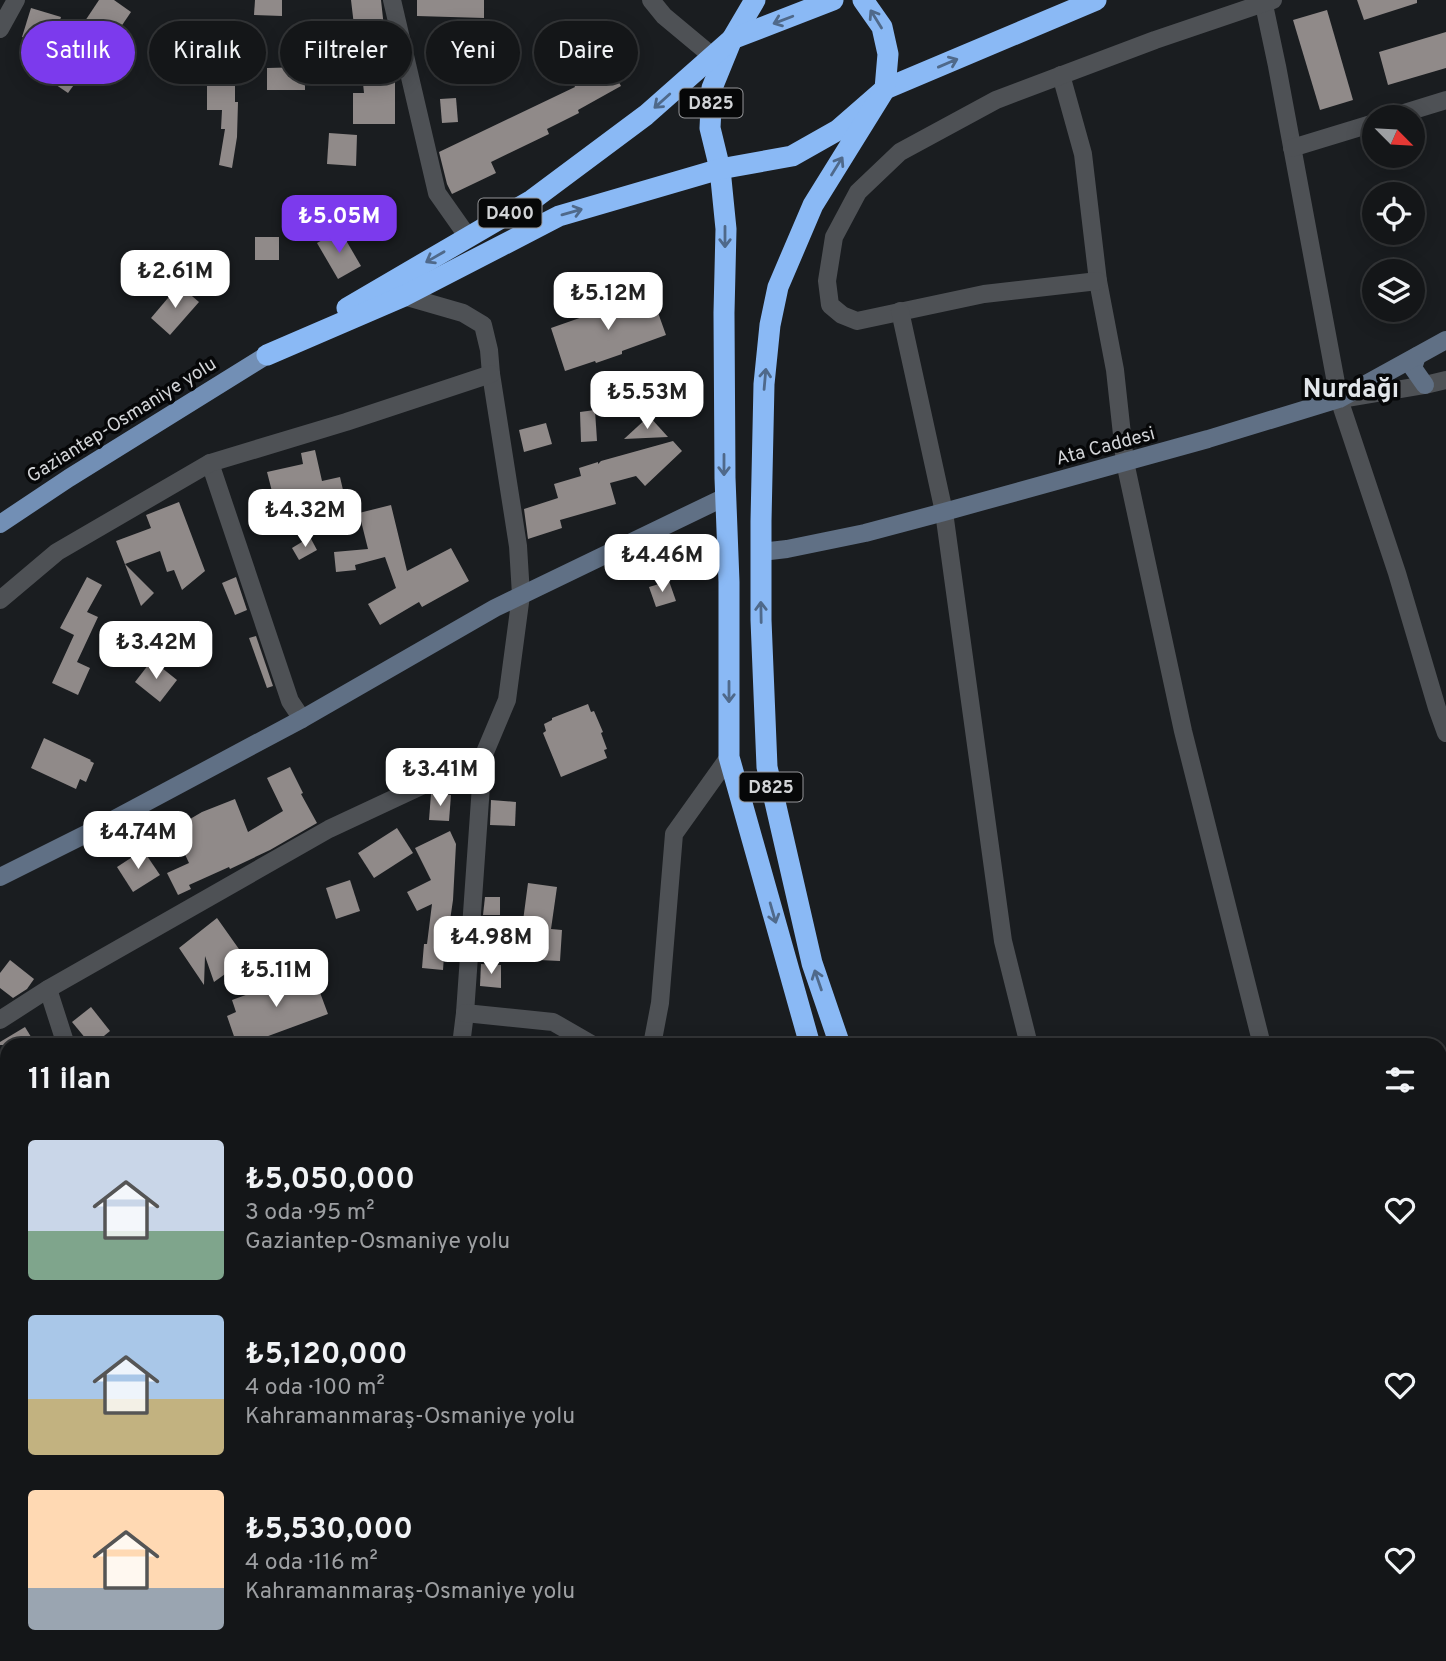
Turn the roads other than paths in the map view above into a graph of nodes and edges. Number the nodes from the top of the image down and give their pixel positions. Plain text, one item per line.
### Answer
1 (16, 0) edge
2 (392, 0) edge
3 (651, 0) edge
4 (755, 0) edge
5 (833, 0) edge
6 (863, 0) edge
7 (1096, 0) edge
8 (1267, 1) edge
9 (0, 29) edge
10 (732, 39) junction
11 (712, 56) junction
12 (1061, 75) junction
13 (885, 89) junction
14 (1446, 100) edge
15 (1425, 106) edge
16 (1362, 127) edge
17 (1292, 148) junction
18 (720, 169) junction
19 (468, 237) junction
20 (1098, 281) junction
21 (404, 296) junction
22 (900, 311) junction
23 (1446, 340) edge
24 (267, 355) junction
25 (1417, 356) junction
26 (491, 374) junction
27 (1446, 380) edge
28 (1425, 385) junction
29 (1339, 399) junction
30 (1125, 462) junction
31 (210, 463) junction
32 (725, 498) junction
33 (944, 512) junction
34 (0, 524) edge
35 (761, 552) junction
36 (521, 595) junction
37 (0, 600) edge
38 (1441, 708) edge
39 (302, 719) junction
40 (1446, 733) edge
41 (483, 757) junction
42 (729, 757) junction
43 (0, 877) edge
44 (48, 989) junction
45 (465, 1013) junction
46 (0, 1020) edge
47 (64, 1038) edge
48 (462, 1038) edge
49 (581, 1038) edge
50 (653, 1038) edge
51 (808, 1038) edge
52 (838, 1038) edge
53 (1027, 1038) edge
54 (1260, 1038) edge

1 - 9 street
2 - 19 street
3 - 11 street
4 - 10 highway, D825
5 -> 10 highway, D400
13 -> 6 highway, D825
13 -> 7 highway, D400
8 - 12 street
8 - 17 street
10 - 11 highway, D400
10 - 18 highway, D825
11 -> 19 highway, D400
12 - 20 street
12 - 22 street
13 - 18 highway, D400
35 -> 13 highway, D825
14 - 15 street
16 - 17 street
17 - 29 street
21 -> 18 highway, D400
18 -> 32 highway, D825
19 -> 24 highway, D400
20 - 22 street
20 - 30 street
21 - 24 highway, D400
21 - 26 street
22 - 33 street
23 - 25 street, Ata Caddesi
24 - 34 main road, Gaziantep-Osmaniye yolu / D400
25 - 28 street
25 - 29 street, Ata Caddesi
26 - 31 street
26 - 36 street
27 - 28 street
28 - 29 street
29 - 30 street, Ata Caddesi
29 - 38 street
30 - 33 street, Ata Caddesi
30 - 54 street
31 - 37 street
31 - 39 street
32 - 36 street
32 -> 42 highway, D825
33 - 35 street, Ata Caddesi
33 - 53 street
52 -> 35 highway, D825
36 - 39 street
36 - 41 street
38 - 40 street
39 - 43 street
41 - 44 street
41 - 45 street
42 - 50 street
42 -> 51 highway, D825
44 - 46 street
44 - 47 street
45 - 48 street
45 - 49 street

